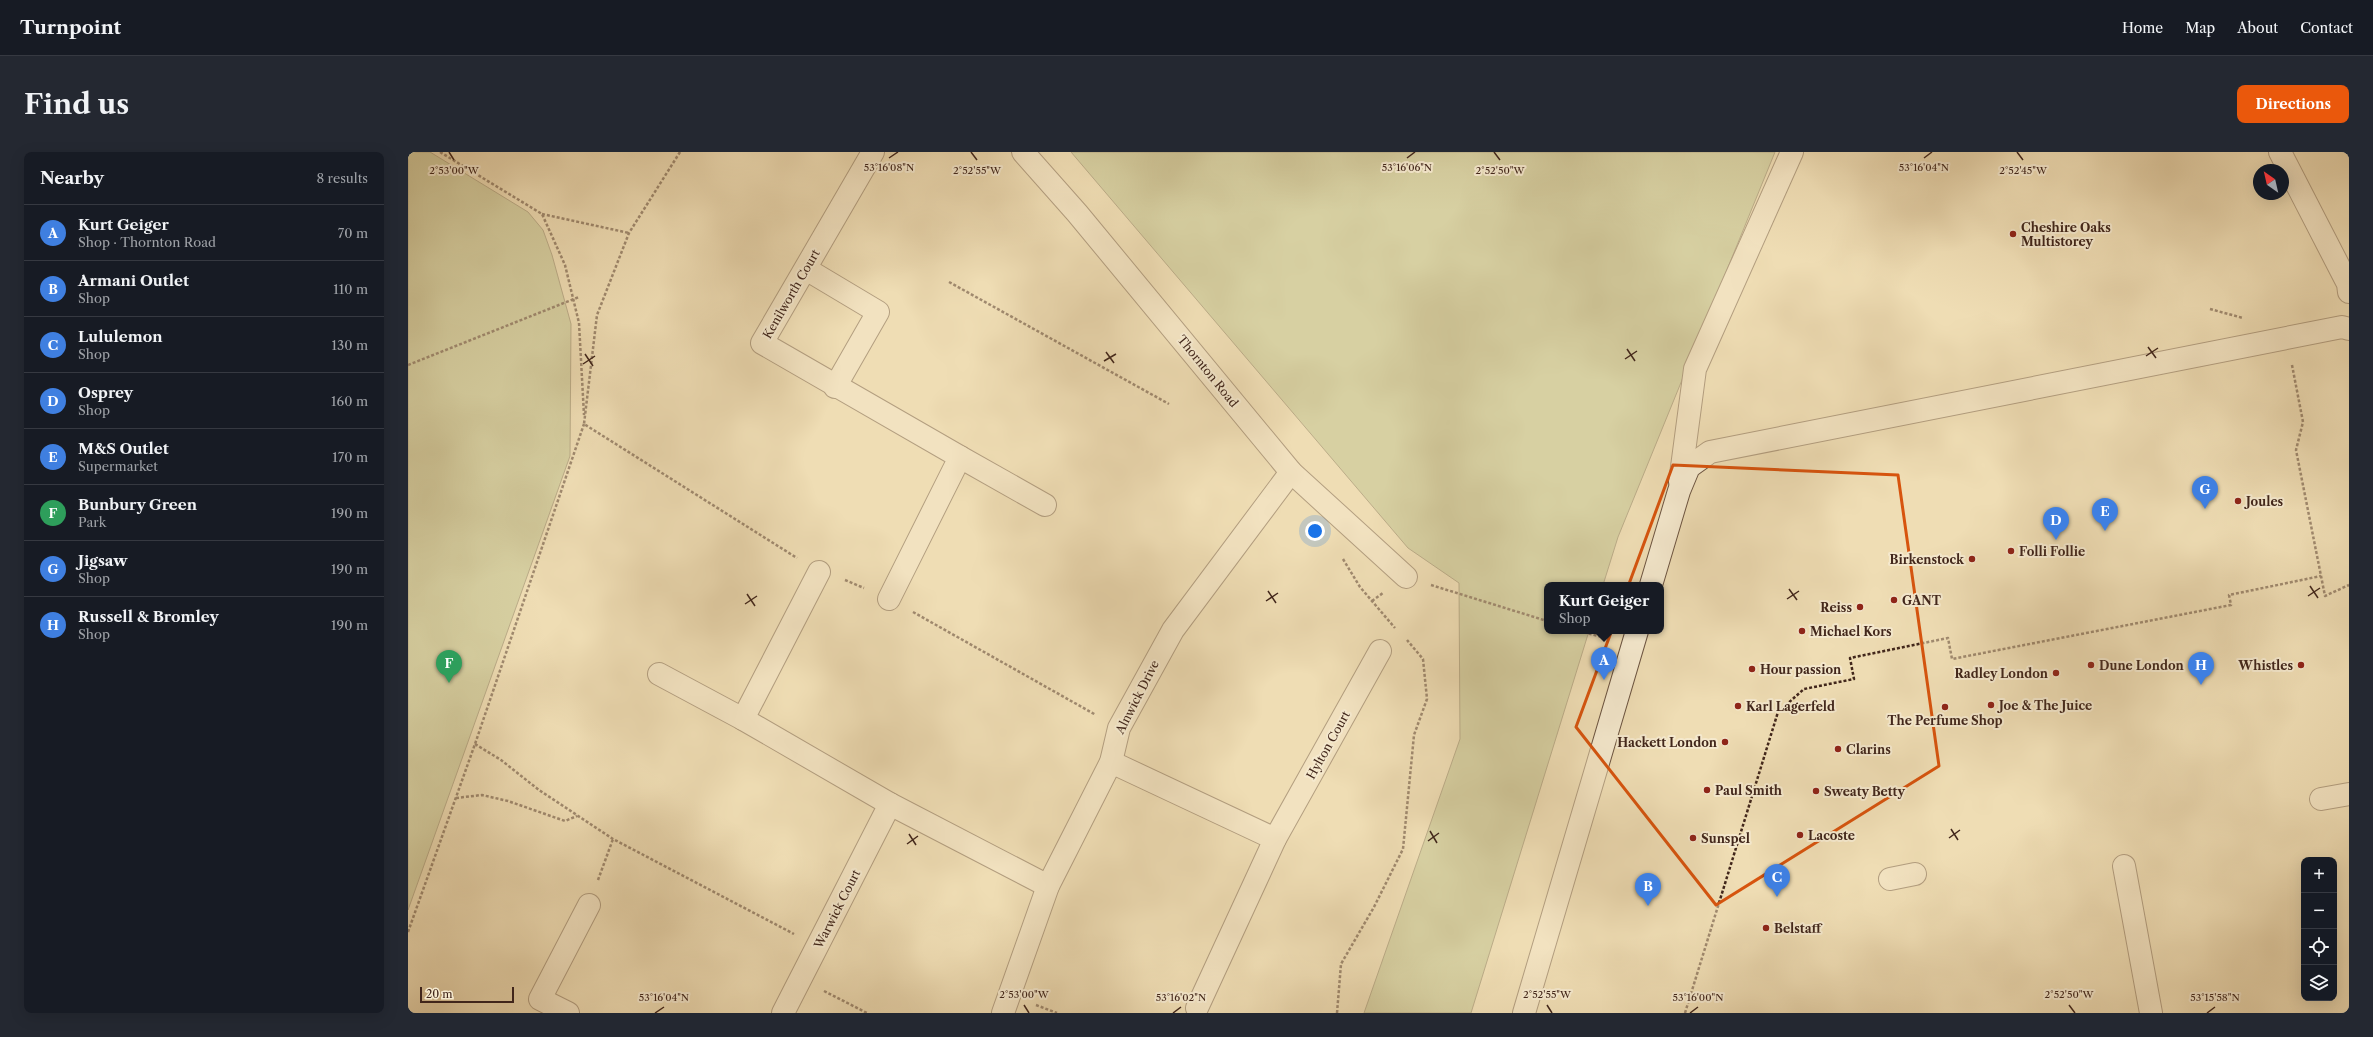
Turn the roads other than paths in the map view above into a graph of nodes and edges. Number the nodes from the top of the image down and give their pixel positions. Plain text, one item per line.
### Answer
1 (873, 152) edge
2 (1023, 152) edge
3 (1792, 152) edge
4 (2280, 152) edge
5 (806, 268) junction
6 (2349, 292) edge
7 (2347, 322) edge
8 (835, 387) junction
9 (960, 457) junction
10 (1291, 472) junction
11 (1679, 491) junction
12 (1045, 505) dead end
13 (819, 572) road end
14 (1406, 577) dead end
15 (1652, 582) edge
16 (889, 599) road end
17 (1636, 634) edge
18 (1380, 651) dead end
19 (659, 674) dead end
20 (743, 718) junction
21 (1111, 762) junction
22 (2349, 794) edge
23 (2321, 799) dead end
24 (890, 804) junction
25 (1275, 839) junction
26 (2124, 866) dead end
27 (1915, 874) dead end
28 (1890, 879) dead end
29 (1048, 886) junction
30 (588, 905) road end
31 (1197, 1008) dead end
32 (568, 1013) edge
33 (783, 1013) edge
34 (1003, 1013) edge
35 (1524, 1013) edge
36 (2151, 1013) edge

1 - 5 street, Kenilworth Court
2 - 10 street, Thornton Road
3 - 11 street
4 - 6 street
5 - 8 street
5 - 8 street, Kenilworth Court
7 - 11 street
8 - 9 street, Kenilworth Court
9 - 12 street, Kenilworth Court
9 - 16 street
10 - 14 street, Thornton Road
10 - 21 street, Alnwick Drive
11 - 15 street
13 - 20 street
17 - 35 street
18 - 25 street, Hylton Court
19 - 20 street
20 - 24 street
21 - 25 street
21 - 29 street, Alnwick Drive
22 - 23 street
24 - 29 street
24 - 33 street, Warwick Court
25 - 31 street, Hylton Court
26 - 36 street
27 - 28 street
29 - 34 street, Alnwick Drive
30 - 32 street

